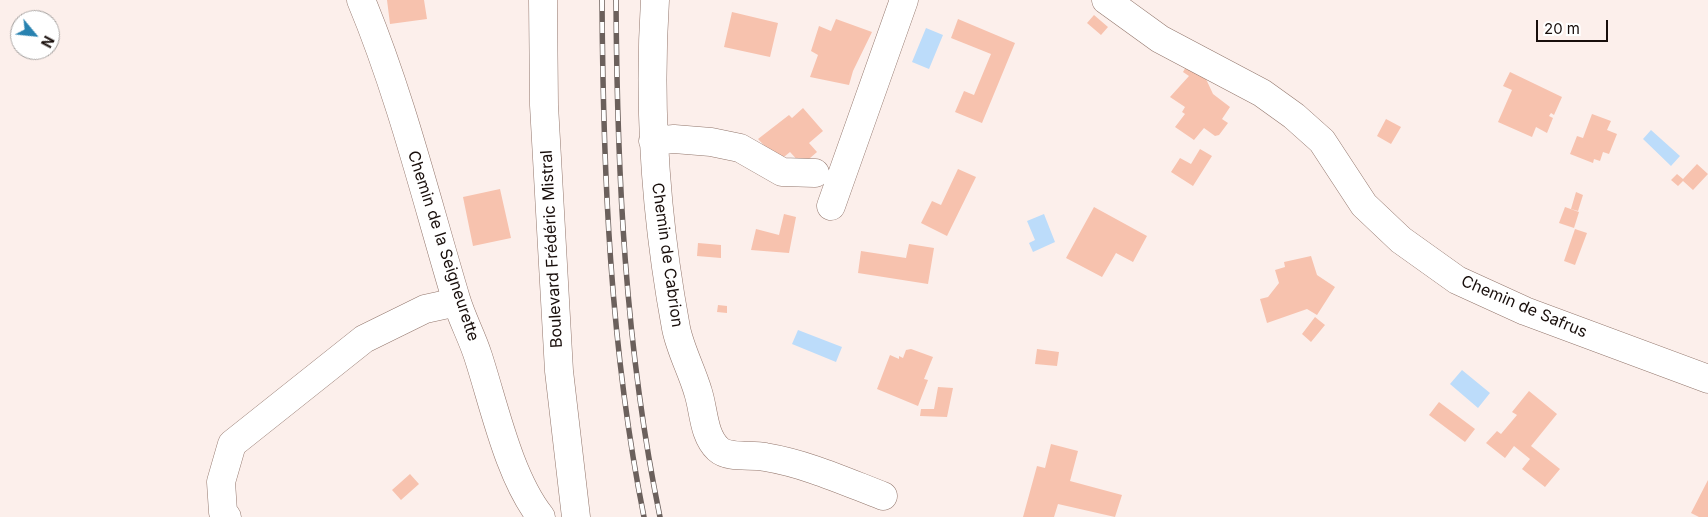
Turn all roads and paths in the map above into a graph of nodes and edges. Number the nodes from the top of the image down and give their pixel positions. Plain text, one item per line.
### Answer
1 (361, 0) edge
2 (542, 0) edge
3 (654, 0) edge
4 (904, 0) edge
5 (1106, 0) edge
6 (653, 141) junction
7 (815, 173) dead end
8 (831, 206) dead end
9 (457, 302) junction
10 (1708, 379) edge
11 (884, 496) dead end
12 (575, 507) edge
13 (227, 517) edge
14 (541, 517) edge

1 - 9 street, Chemin de la Seigneurette
2 - 12 street, Boulevard Frédéric Mistral
3 - 6 street, Chemin de Cabrion
4 - 8 street
5 - 10 street, Chemin de Safrus
6 - 7 street
6 - 11 street, Chemin de Cabrion
9 - 13 street
9 - 14 street, Chemin de la Seigneurette

